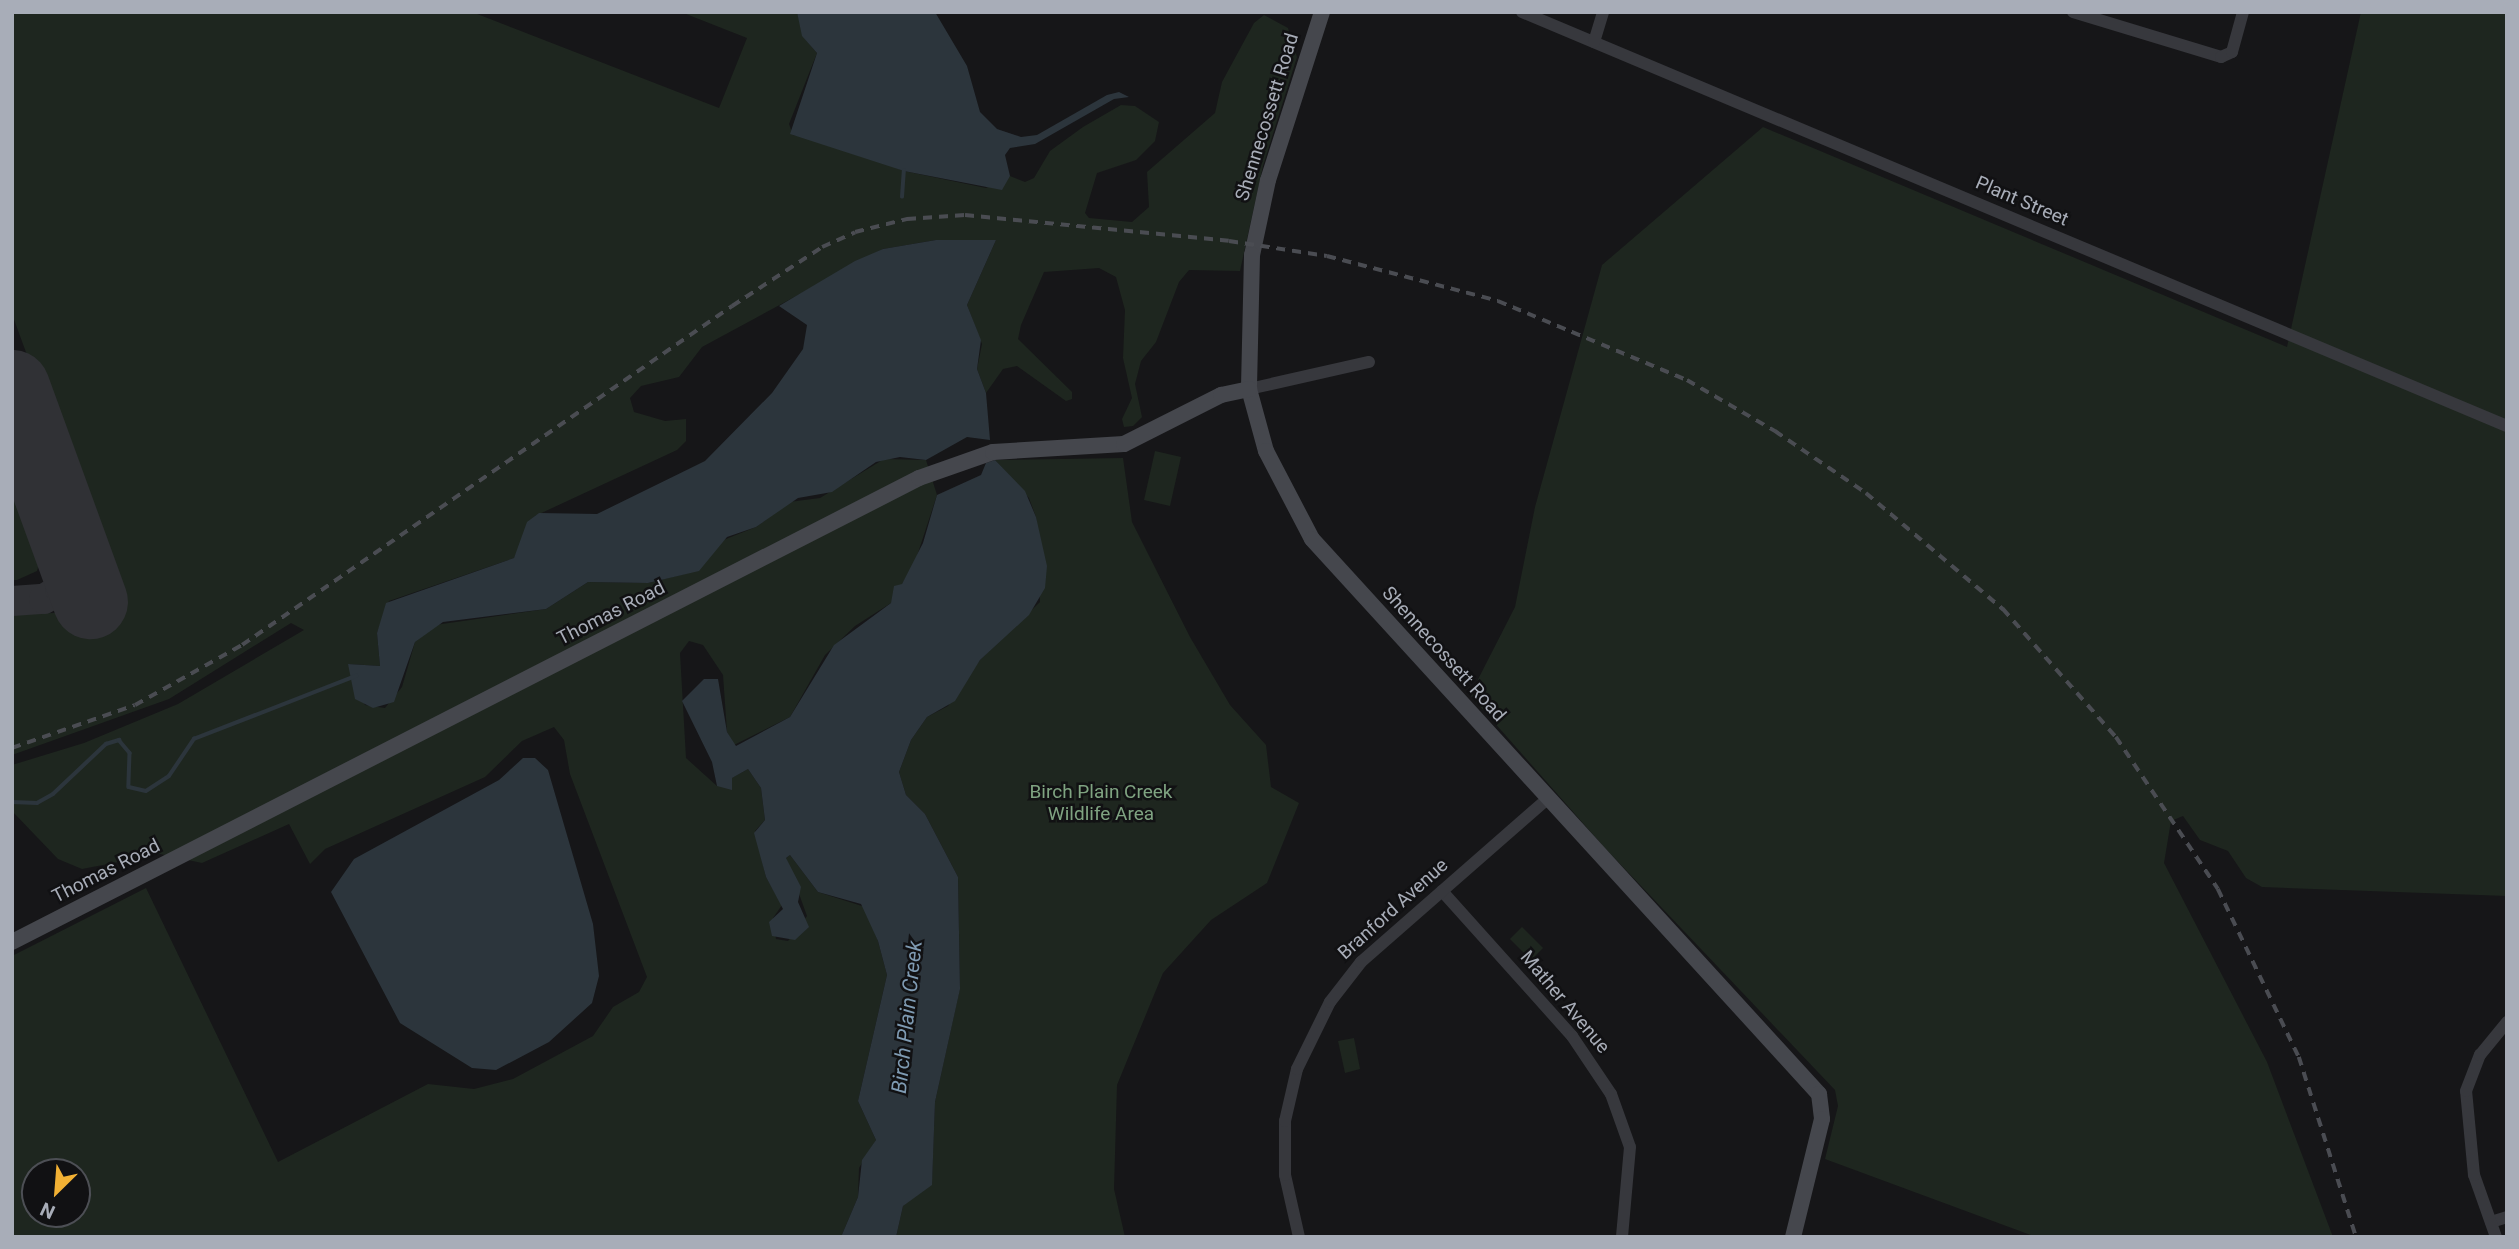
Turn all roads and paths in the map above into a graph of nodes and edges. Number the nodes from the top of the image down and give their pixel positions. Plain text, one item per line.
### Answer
1 (1322, 12) edge
2 (1522, 12) edge
3 (1603, 12) edge
4 (2073, 12) edge
5 (2244, 12) edge
6 (1594, 42) junction
7 (1369, 362) dead end
8 (1249, 389) junction
9 (2507, 426) edge
10 (1546, 800) junction
11 (1442, 891) junction
12 (12, 942) edge
13 (2507, 1023) edge
14 (2507, 1217) edge
15 (2491, 1222) junction
16 (1299, 1237) edge
17 (1622, 1237) edge
18 (1793, 1237) edge
19 (2496, 1237) edge

1 - 8 main road, Shennecossett Road
2 - 6 street, Plant Street
3 - 6 street
4 - 5 street
6 - 9 street, Plant Street
7 - 8 street
8 - 10 main road, Shennecossett Road
8 - 12 main road, Thomas Road
10 - 11 street, Branford Avenue
10 - 18 main road, Shennecossett Road
11 - 16 street, Branford Avenue
11 - 17 street, Mather Avenue
13 - 15 street
14 - 15 street
15 - 19 street

